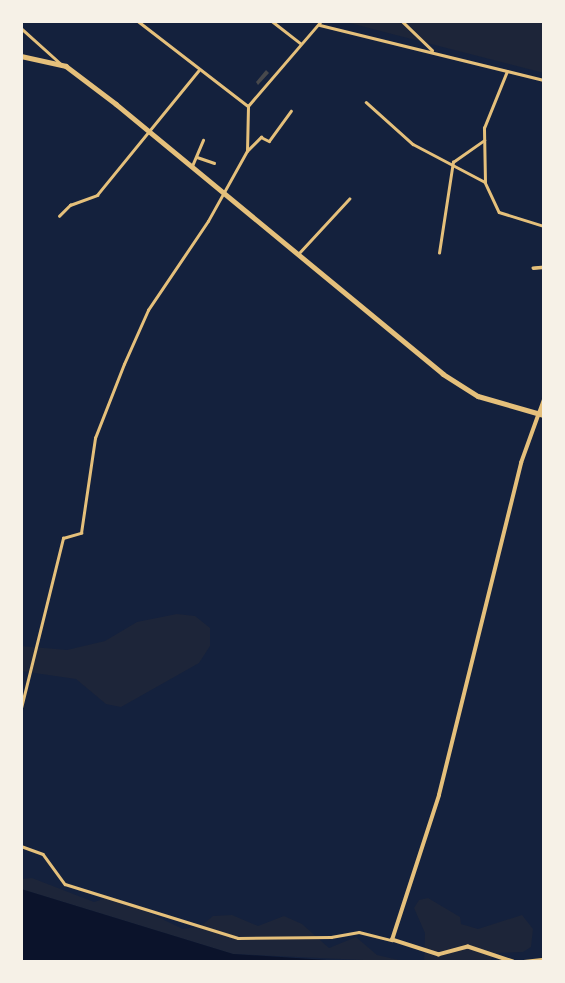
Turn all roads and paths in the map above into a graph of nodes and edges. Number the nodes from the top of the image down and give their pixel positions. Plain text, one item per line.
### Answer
1 (138, 21) edge
2 (272, 21) edge
3 (402, 21) edge
4 (320, 23) edge
5 (21, 28) edge
6 (300, 44) junction
7 (438, 52) junction
8 (21, 56) edge
9 (62, 65) junction
10 (198, 71) junction
11 (508, 71) junction
12 (544, 80) edge
13 (366, 102) dead end
14 (248, 106) junction
15 (291, 111) dead end
16 (146, 130) junction
17 (484, 140) junction
18 (203, 141) dead end
19 (247, 151) junction
20 (197, 157) junction
21 (453, 162) junction
22 (214, 163) dead end
23 (191, 168) junction
24 (485, 182) junction
25 (224, 193) junction
26 (349, 199) dead end
27 (59, 216) dead end
28 (544, 226) edge
29 (439, 253) dead end
30 (298, 255) junction
31 (544, 267) edge
32 (533, 268) dead end
33 (544, 399) edge
34 (542, 414) edge
35 (21, 708) edge
36 (21, 846) edge
37 (392, 940) junction
38 (544, 960) edge
39 (513, 962) edge
40 (524, 962) edge

1 - 10 street
2 - 6 street
3 - 7 street
4 - 6 street
4 - 7 street
5 - 9 street
6 - 14 street
7 - 11 street
8 - 9 main road
9 - 16 main road
10 - 14 street
10 - 16 street
11 - 12 street
11 - 17 street
13 - 21 street
14 - 19 street
15 - 19 street
16 - 23 main road
16 - 27 street
17 - 21 street
17 - 24 street
18 - 20 street
19 - 25 street
20 - 22 street
20 - 23 street
21 - 24 street
21 - 29 street
23 - 25 main road
24 - 28 street
25 - 30 main road
25 - 35 street
26 - 30 street
30 - 34 main road
31 - 32 street
33 - 34 main road
34 - 37 street
36 - 37 street
37 - 39 street
38 - 40 street

